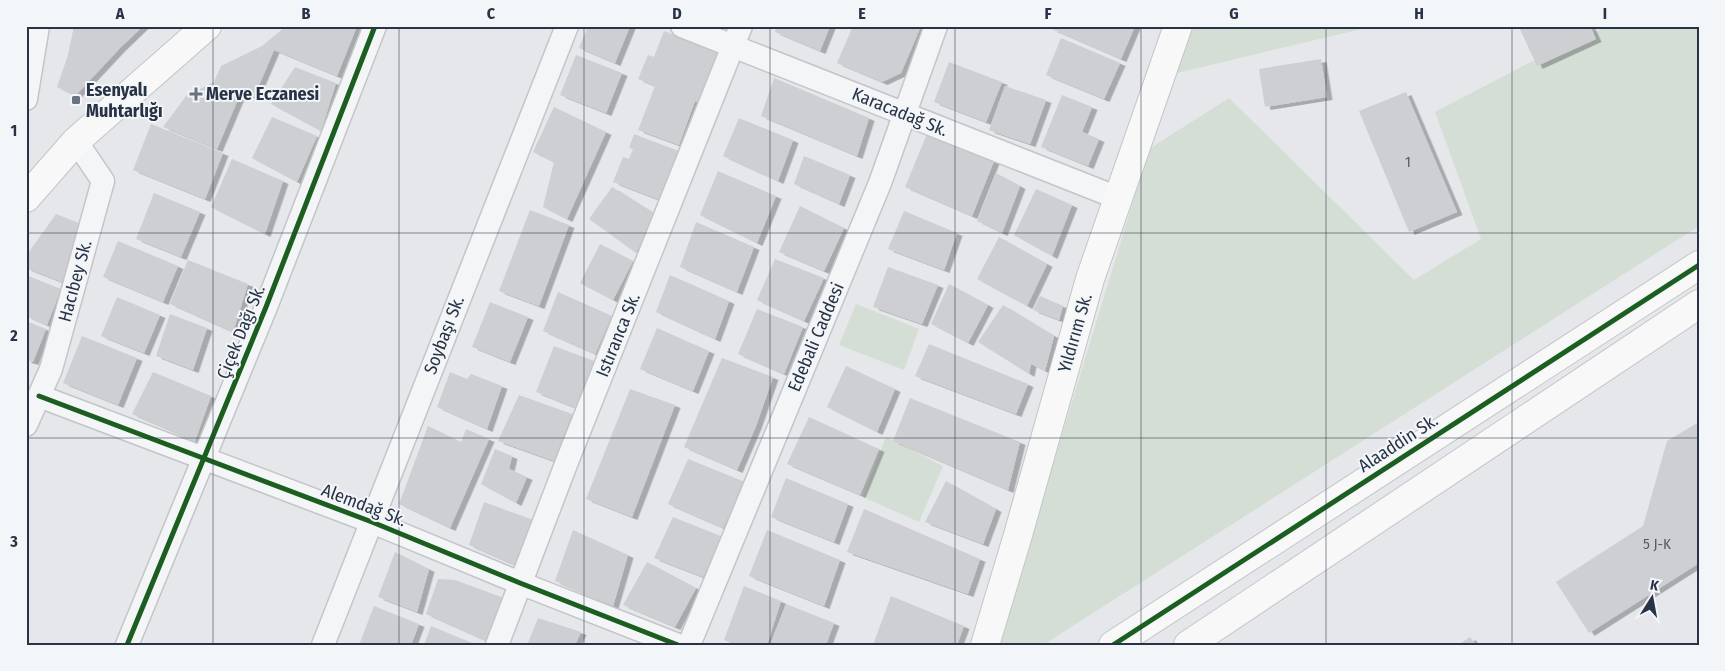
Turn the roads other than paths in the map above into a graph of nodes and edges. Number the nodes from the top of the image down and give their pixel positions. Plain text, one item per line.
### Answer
1 (38, 26) edge
2 (206, 26) edge
3 (375, 26) edge
4 (567, 26) edge
5 (682, 26) edge
6 (936, 26) edge
7 (1178, 26) edge
8 (737, 36) edge
9 (26, 99) edge
10 (904, 114) junction
11 (76, 141) junction
12 (26, 198) edge
13 (1118, 198) junction
14 (1699, 265) edge
15 (1699, 304) edge
16 (39, 396) junction
17 (26, 425) edge
18 (203, 459) junction
19 (372, 522) junction
20 (520, 583) junction
21 (127, 645) edge
22 (324, 645) edge
23 (497, 645) edge
24 (678, 645) edge
25 (690, 645) edge
26 (985, 645) edge
27 (1113, 645) edge
28 (1188, 645) edge

1 - 9 street
2 - 11 street
3 - 18 street, Çiçek Dağı Sk.
4 - 19 street, Soybaşı Sk.
5 - 8 street, Karacadağ Sk.
6 - 10 street, Edebali Caddesi
7 - 13 street, Yıldırım Sk.
8 - 10 street, Karacadağ Sk.
8 - 20 street, Istıranca Sk.
10 - 13 street, Karacadağ Sk.
10 - 25 street, Edebali Caddesi
11 - 12 street
11 - 16 street, Hacıbey Sk.
13 - 26 street, Yıldırım Sk.
14 - 27 street, Alaaddin Sk.
15 - 28 street
16 - 17 street, Hacıbey Sk.
16 - 18 street, Alemdağ Sk.
18 - 19 street, Alemdağ Sk.
18 - 21 street, Çiçek Dağı Sk.
19 - 20 street, Alemdağ Sk.
19 - 22 street, Soybaşı Sk.
20 - 23 street, Istıranca Sk.
20 - 24 street, Alemdağ Sk.

